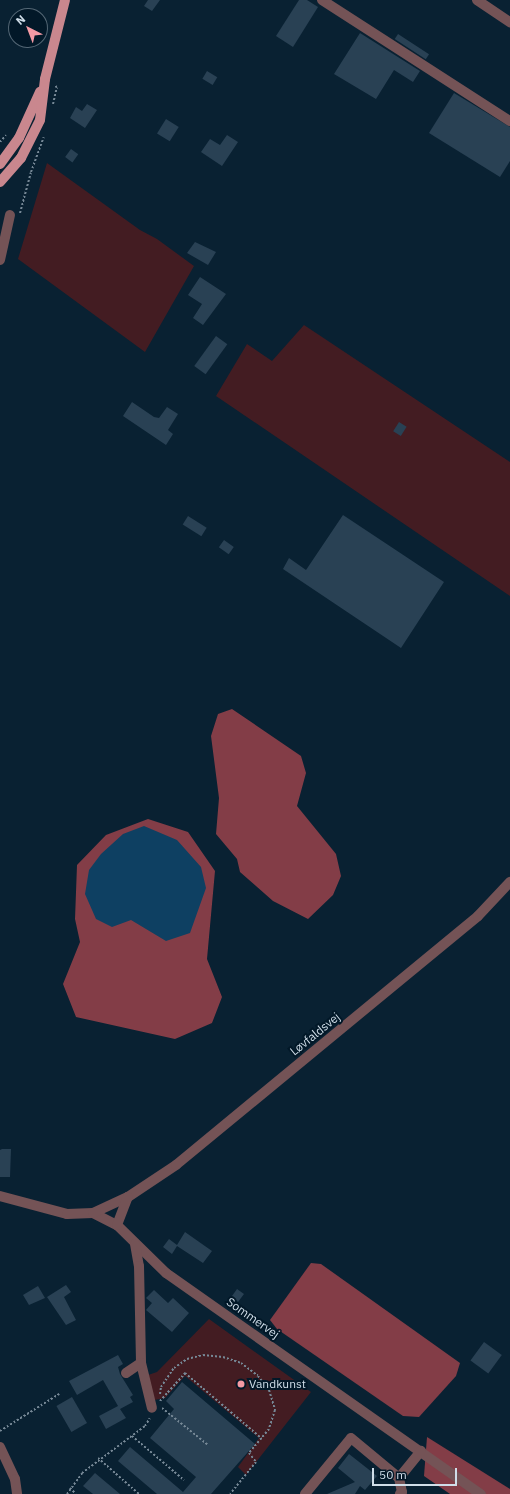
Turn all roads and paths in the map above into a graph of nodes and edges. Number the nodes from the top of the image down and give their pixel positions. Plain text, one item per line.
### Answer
1 (65, 0) edge
2 (322, 0) edge
3 (477, 0) edge
4 (510, 22) edge
5 (45, 79) junction
6 (52, 108) dead end
7 (510, 121) edge
8 (45, 136) dead end
9 (0, 164) edge
10 (0, 182) edge
11 (15, 216) joint
12 (0, 260) edge
13 (509, 885) edge
14 (0, 1196) edge
15 (128, 1197) junction
16 (93, 1212) junction
17 (117, 1225) junction
18 (135, 1244) junction
19 (141, 1363) junction
20 (126, 1373) dead end
21 (59, 1394) dead end
22 (156, 1407) junction
23 (0, 1431) edge
24 (132, 1435) junction
25 (261, 1438) junction
26 (208, 1445) dead end
27 (0, 1447) edge
28 (420, 1451) junction
29 (98, 1458) junction
30 (399, 1478) junction
31 (184, 1480) dead end
32 (70, 1488) junction
33 (17, 1494) edge
34 (67, 1494) edge
35 (76, 1494) edge
36 (139, 1494) edge
37 (230, 1494) edge
38 (305, 1494) edge
39 (400, 1494) edge
40 (481, 1494) edge

1 - 5 main road
2 - 7 street
3 - 4 street
5 - 6 path
5 - 9 main road
5 - 10 main road
8 - 11 path
11 - 12 street
13 - 15 street, Løvfaldsvej
14 - 16 street
15 - 16 street, Løvfaldsvej
15 - 17 street
16 - 17 street, Sommervej
17 - 18 street, Sommervej
18 - 19 street
18 - 28 street, Sommervej
19 - 20 street
19 - 22 street
21 - 23 path
22 - 24 path
22 - 25 path
22 - 25 path
22 - 26 path
24 - 29 path
24 - 31 path
25 - 37 path
27 - 33 street
28 - 30 street
28 - 40 street, Sommervej
29 - 32 path
29 - 36 path
30 - 38 street
30 - 39 street
32 - 34 path
32 - 35 path

